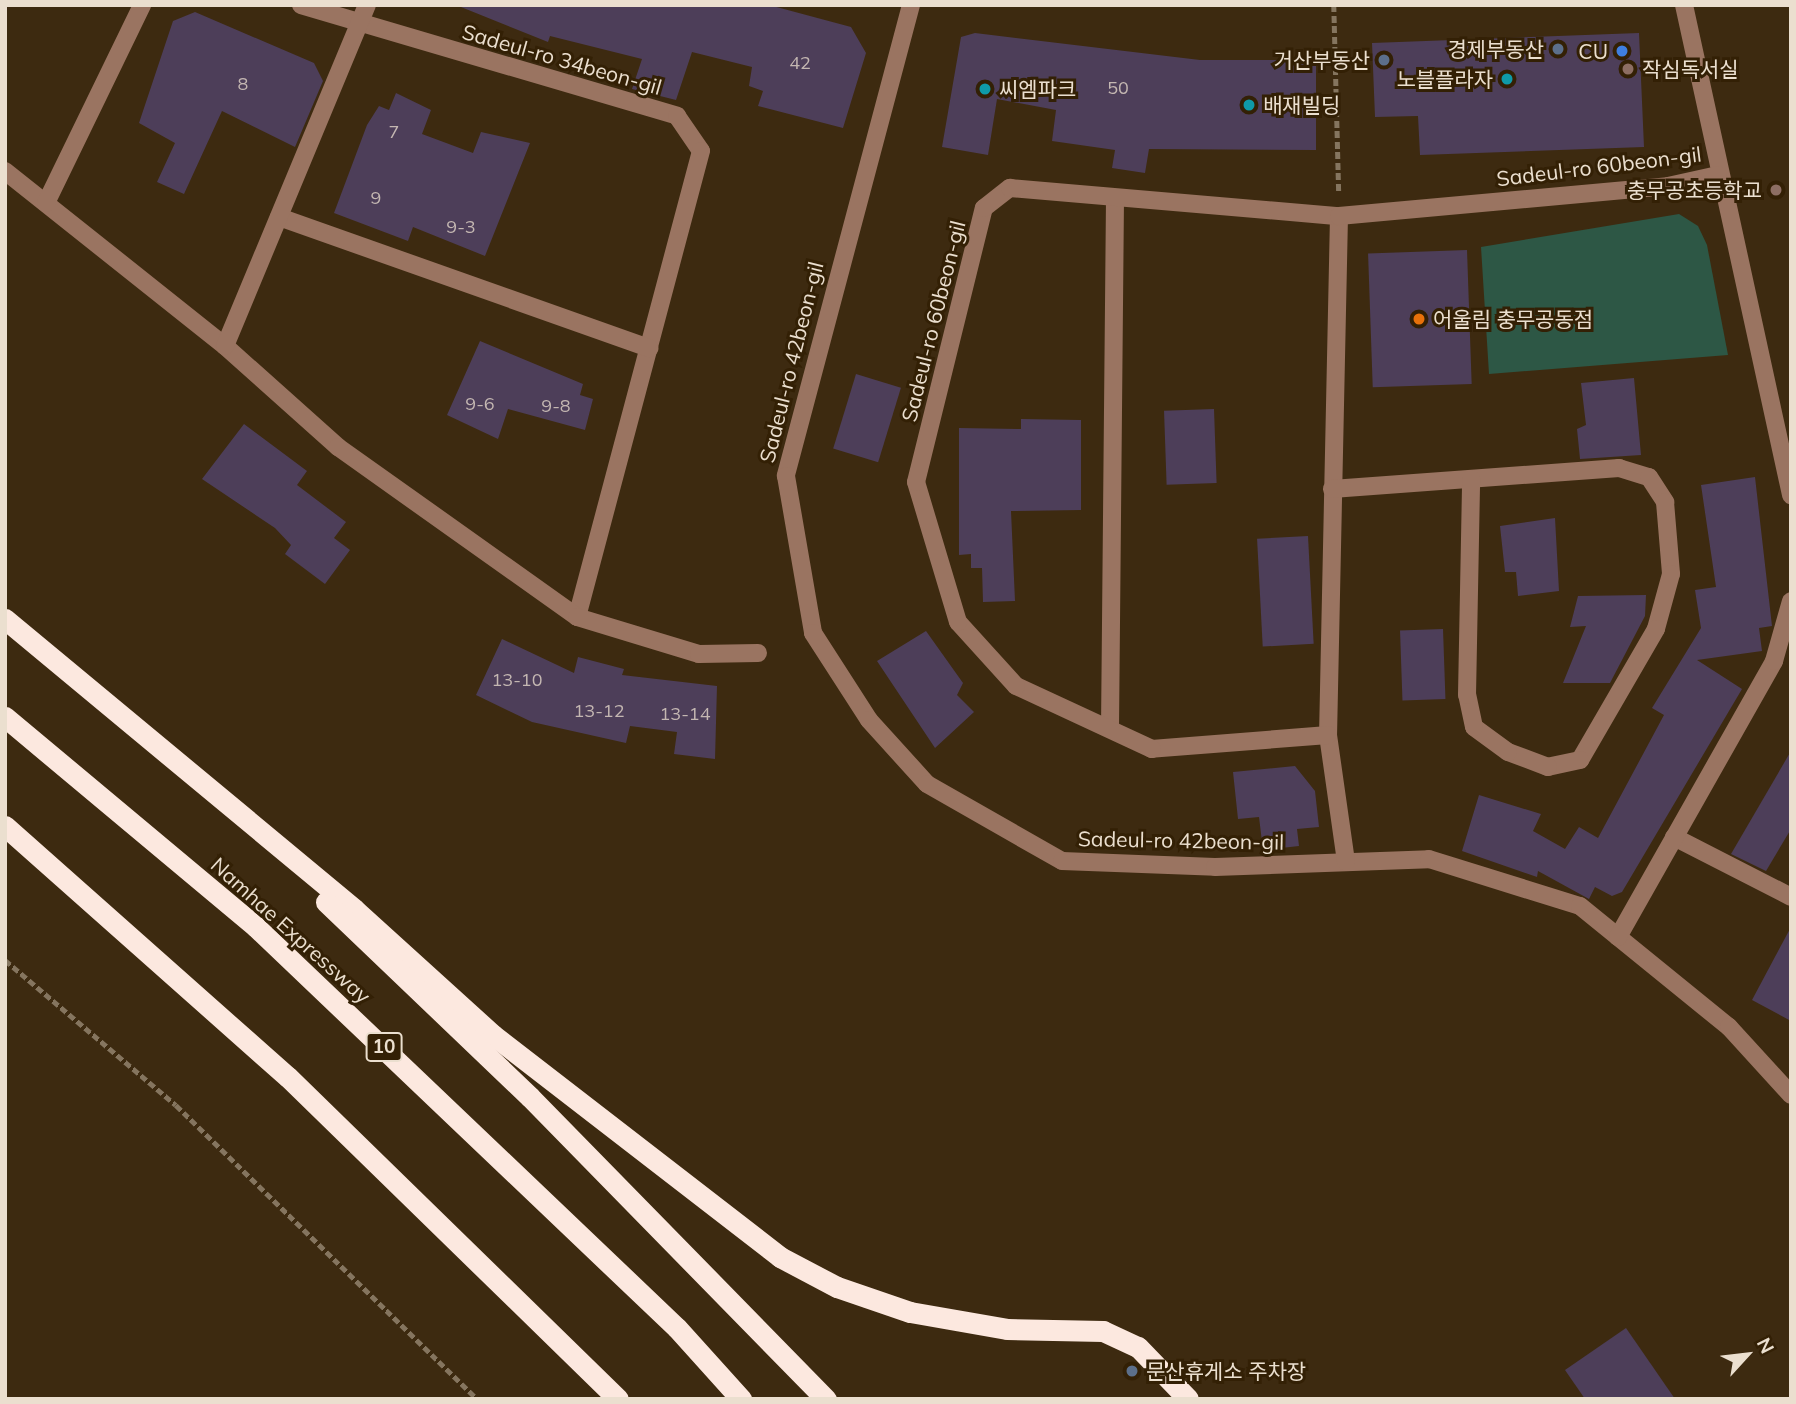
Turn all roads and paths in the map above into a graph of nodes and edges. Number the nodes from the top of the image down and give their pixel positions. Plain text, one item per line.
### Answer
1 (142, 5) edge
2 (301, 5) edge
3 (367, 5) edge
4 (911, 5) edge
5 (1334, 5) edge
6 (1684, 5) edge
7 (359, 23) junction
8 (5, 171) edge
9 (1718, 175) junction
10 (1115, 200) junction
11 (46, 203) junction
12 (1339, 216) junction
13 (279, 217) junction
14 (225, 346) junction
15 (649, 348) junction
16 (1471, 479) junction
17 (1332, 489) junction
18 (1791, 495) edge
19 (1791, 601) edge
20 (577, 617) junction
21 (5, 619) edge
22 (758, 653) dead end
23 (5, 717) edge
24 (1110, 729) junction
25 (1328, 735) junction
26 (174, 757) junction
27 (5, 826) edge
28 (1674, 837) junction
29 (1346, 862) junction
30 (1791, 897) edge
31 (1618, 937) junction
32 (5, 960) edge
33 (1791, 1095) edge
34 (477, 1399) edge
35 (618, 1399) edge
36 (741, 1399) edge
37 (826, 1399) edge
38 (1188, 1399) edge

1 - 11 street
2 - 7 street, Sadeul-ro 34beon-gil
3 - 7 street
4 - 29 street, Sadeul-ro 42beon-gil
5 - 12 path
6 - 9 street, Sadeul-ro 60beon-gil
7 - 13 street
7 - 15 street, Sadeul-ro 34beon-gil
8 - 11 street
9 - 12 street, Sadeul-ro 60beon-gil
9 - 18 street, Sadeul-ro 60beon-gil
10 - 12 street, Sadeul-ro 60beon-gil
10 - 24 street
10 - 24 street, Sadeul-ro 60beon-gil
11 - 14 street
12 - 17 street
13 - 14 street
13 - 15 street
14 - 20 street
15 - 20 street, Sadeul-ro 34beon-gil
16 - 16 street
16 - 17 street
17 - 25 street
19 - 28 street
20 - 22 street
21 - 26 highway
23 - 36 highway, Namhae Expressway / 10
24 - 25 street, Sadeul-ro 60beon-gil
25 - 29 street
26 - 37 highway
26 - 38 highway
27 - 35 highway
28 - 30 street
28 - 31 street
29 - 31 street, Sadeul-ro 42beon-gil
31 - 33 street, Sadeul-ro 42beon-gil
32 - 34 path

